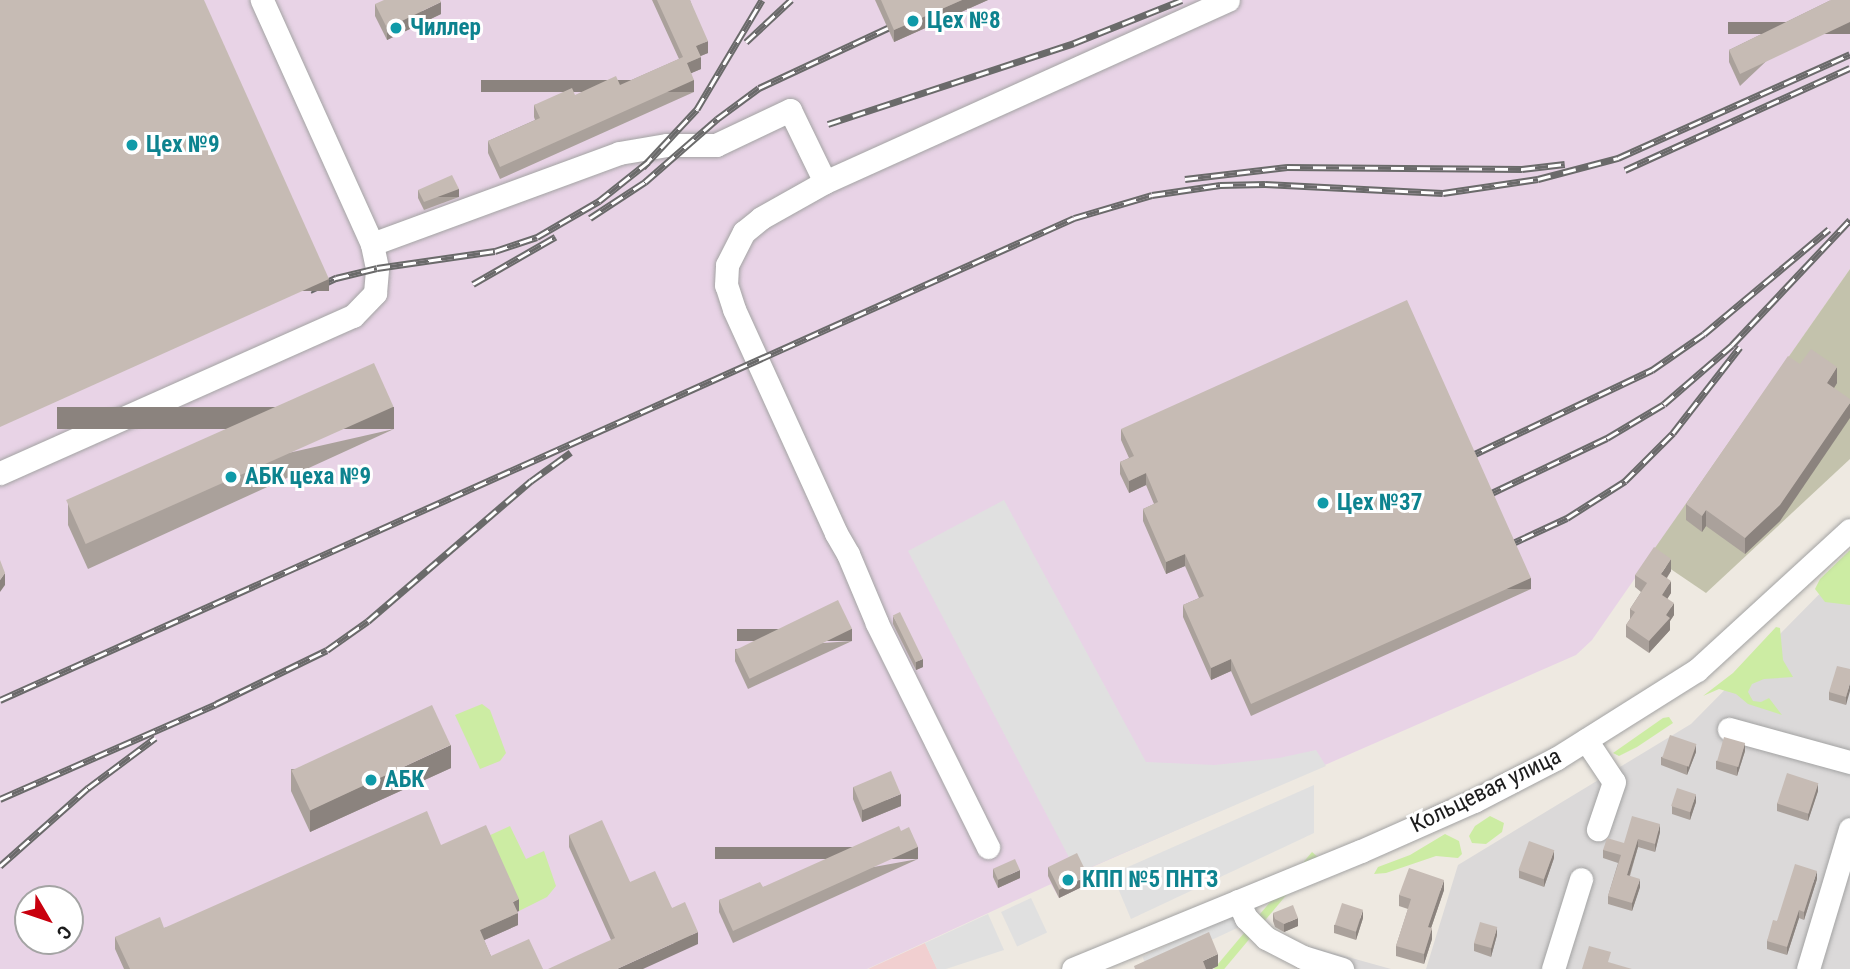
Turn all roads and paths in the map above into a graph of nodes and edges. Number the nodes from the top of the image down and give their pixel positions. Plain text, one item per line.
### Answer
1 (262, 0) edge
2 (1228, 0) edge
3 (825, 182) junction
4 (372, 244) junction
5 (0, 473) edge
6 (1850, 530) edge
7 (1729, 729) dead end
8 (1586, 740) junction
9 (1850, 762) edge
10 (1598, 828) dead end
11 (1850, 830) edge
12 (988, 847) dead end
13 (1581, 879) dead end
14 (1238, 901) junction
15 (1301, 963) edge
16 (1073, 969) edge
17 (1342, 969) edge
18 (1553, 969) edge
19 (1808, 969) edge

1 - 4 street
2 - 3 street
3 - 4 street
3 - 12 street
4 - 5 street
6 - 8 street, Кольцевая улица
7 - 9 street
8 - 10 street
8 - 14 street, Кольцевая улица
11 - 19 street
13 - 18 street
14 - 15 street
14 - 16 street, Кольцевая улица
15 - 17 street

